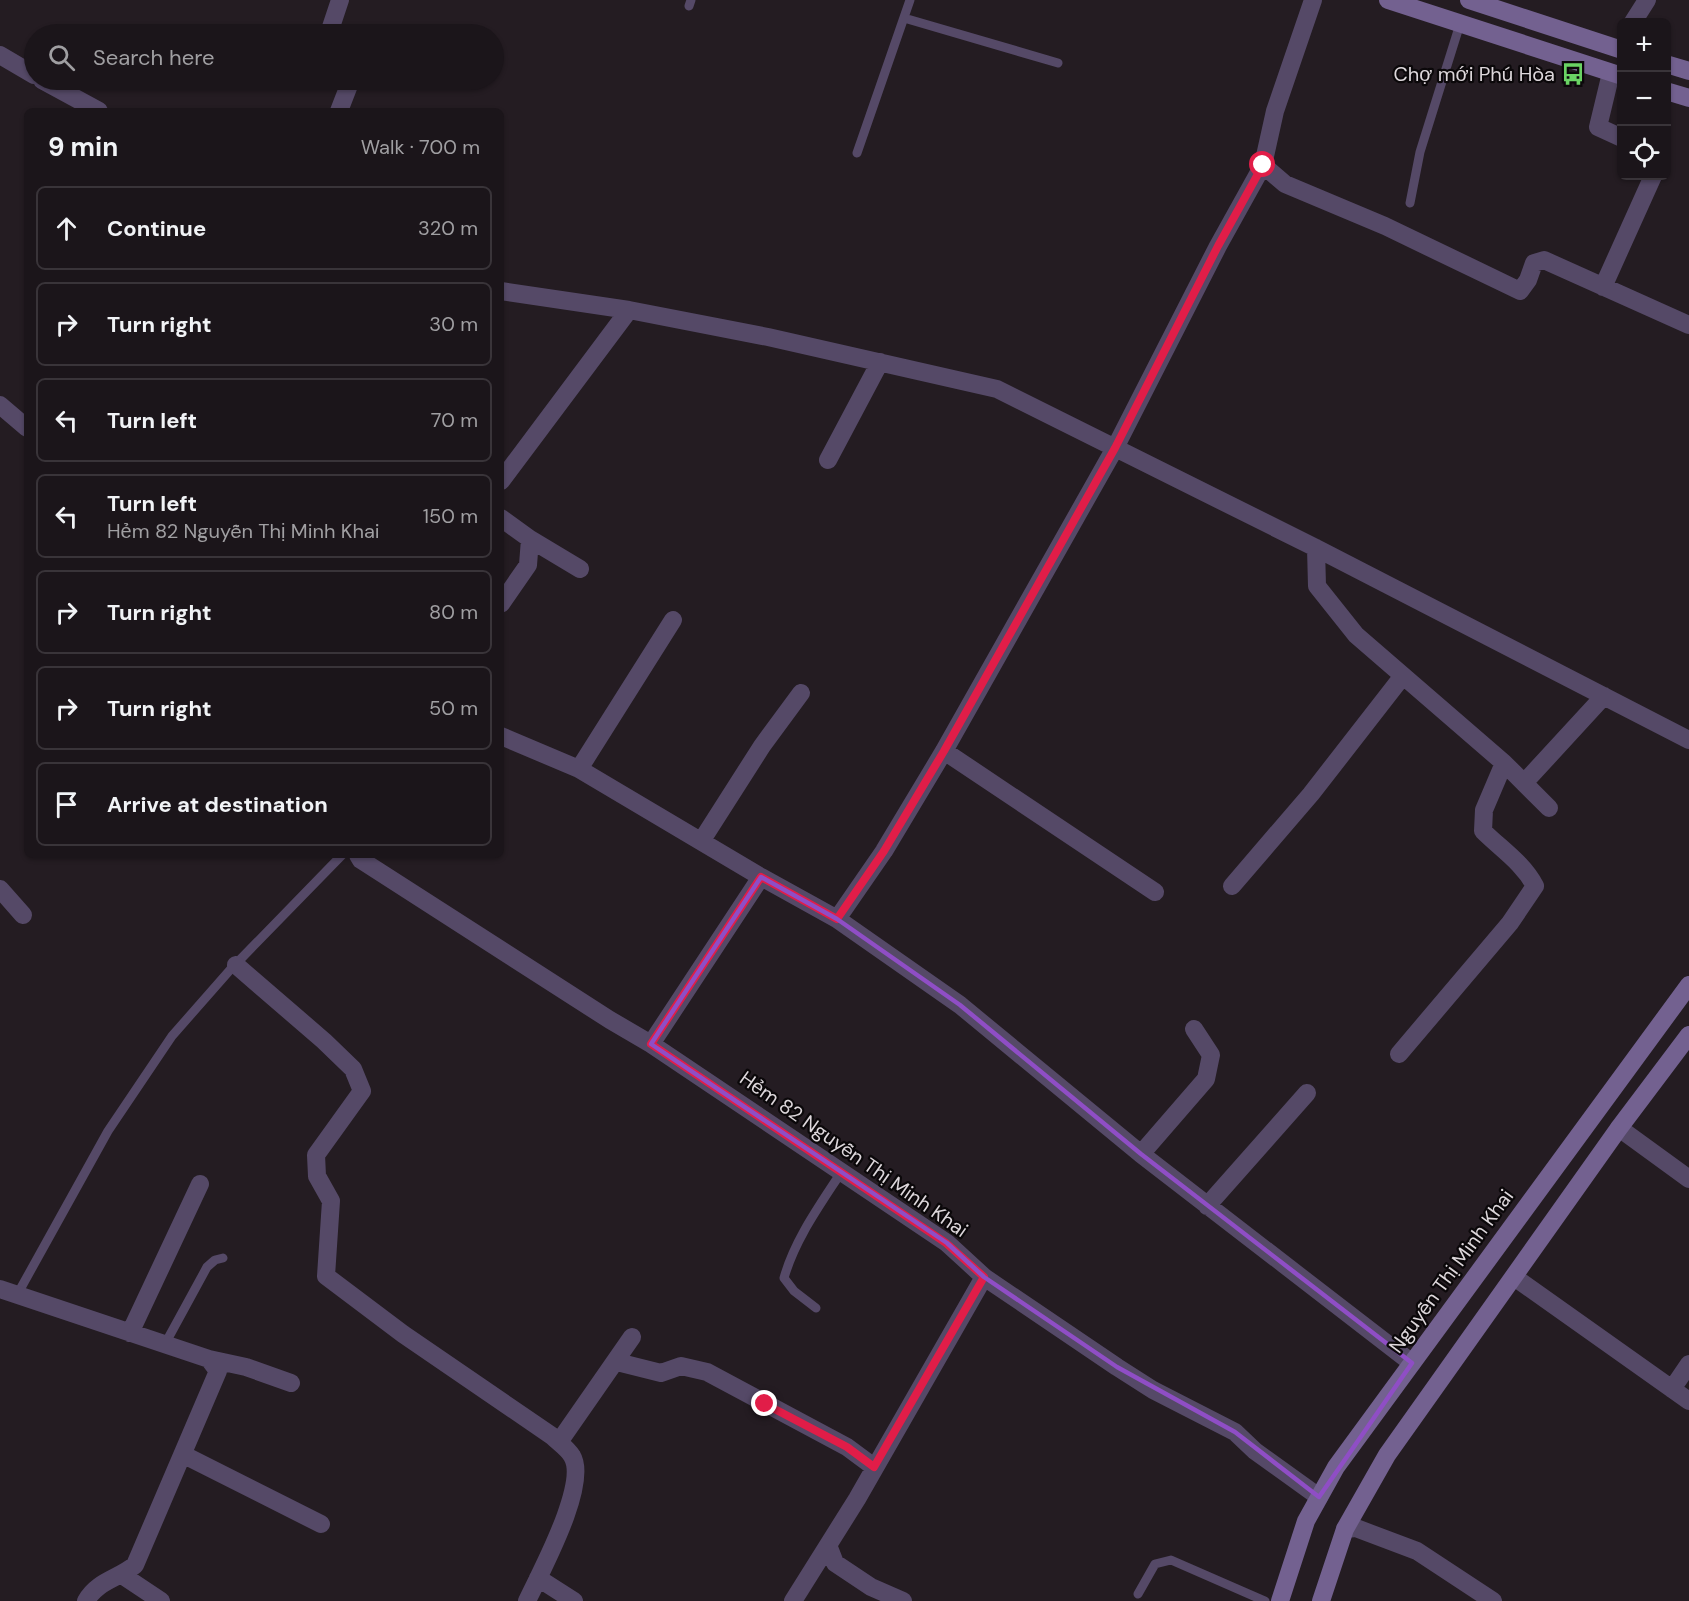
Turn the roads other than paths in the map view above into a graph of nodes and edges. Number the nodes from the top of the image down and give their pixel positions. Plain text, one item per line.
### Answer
1 (340, 0) edge
2 (910, 0) edge
3 (1313, 0) edge
4 (1388, 0) edge
5 (1469, 0) edge
6 (1647, 0) edge
7 (904, 18) junction
8 (1636, 18) edge
9 (330, 24) edge
10 (1460, 24) junction
11 (1617, 46) edge
12 (0, 55) edge
13 (1059, 63) dead end
14 (1671, 66) edge
15 (24, 69) edge
16 (1689, 71) edge
17 (1616, 75) edge
18 (60, 90) edge
19 (347, 90) edge
20 (1671, 93) edge
21 (1689, 98) edge
22 (93, 108) edge
23 (340, 108) edge
24 (1617, 136) edge
25 (857, 153) dead end
26 (1263, 165) junction
27 (1651, 180) edge
28 (1410, 203) dead end
29 (1603, 287) junction
30 (504, 291) edge
31 (628, 310) junction
32 (1689, 325) edge
33 (880, 362) junction
34 (0, 405) edge
35 (24, 425) edge
36 (1115, 448) junction
37 (828, 460) dead end
38 (504, 477) edge
39 (504, 520) edge
40 (530, 539) junction
41 (1316, 548) junction
42 (580, 570) dead end
43 (504, 600) edge
44 (673, 620) dead end
45 (1402, 677) junction
46 (801, 693) dead end
47 (1604, 696) junction
48 (504, 737) edge
49 (1689, 740) edge
50 (944, 751) junction
51 (1504, 763) junction
52 (579, 769) junction
53 (1524, 783) junction
54 (1549, 808) dead end
55 (702, 840) junction
56 (339, 858) edge
57 (360, 858) edge
58 (761, 877) junction
59 (1232, 886) dead end
60 (0, 889) edge
61 (1155, 892) dead end
62 (23, 915) dead end
63 (837, 919) junction
64 (236, 965) junction
65 (1689, 985) edge
66 (1194, 1029) dead end
67 (1689, 1035) edge
68 (651, 1044) junction
69 (1399, 1054) dead end
70 (1307, 1093) dead end
71 (1619, 1128) junction
72 (1141, 1154) junction
73 (842, 1171) junction
74 (1689, 1179) edge
75 (200, 1184) dead end
76 (1208, 1206) junction
77 (223, 1258) dead end
78 (984, 1277) junction
79 (1514, 1277) junction
80 (9, 1292) edge
81 (816, 1308) dead end
82 (130, 1333) junction
83 (632, 1337) dead end
84 (165, 1344) junction
85 (209, 1359) junction
86 (617, 1362) junction
87 (1412, 1363) junction
88 (1689, 1364) edge
89 (291, 1383) dead end
90 (1672, 1389) junction
91 (1689, 1401) edge
92 (559, 1442) junction
93 (184, 1455) junction
94 (874, 1467) junction
95 (1319, 1497) junction
96 (321, 1524) dead end
97 (1345, 1529) junction
98 (828, 1545) junction
99 (122, 1575) junction
100 (538, 1578) junction
101 (868, 1594) edge
102 (1138, 1594) dead end
103 (86, 1601) edge
104 (161, 1601) edge
105 (526, 1601) edge
106 (574, 1601) edge
107 (793, 1601) edge
108 (903, 1601) edge
109 (1265, 1601) edge
110 (1280, 1601) edge
111 (1321, 1601) edge
112 (1493, 1601) edge

1 - 9 street
2 - 7 lane
3 - 26 street
4 - 10 main road
5 - 11 main road
6 - 8 street
7 - 13 lane
7 - 25 lane
10 - 17 main road
10 - 28 lane
12 - 15 street
14 - 16 main road
17 - 24 street
18 - 22 street
19 - 23 street
20 - 21 main road
26 - 29 street
26 - 36 street
27 - 29 street
29 - 32 street
30 - 31 street
31 - 33 street
31 - 38 street
33 - 36 street
33 - 37 street
34 - 35 street
36 - 41 street
36 - 50 street
39 - 40 street
40 - 42 street
40 - 43 street
41 - 45 street
41 - 47 street
44 - 52 street
45 - 51 street
45 - 59 street
46 - 55 street
47 - 49 street
47 - 53 street
48 - 52 street
50 - 61 street
50 - 63 street
51 - 53 street
51 - 69 street
52 - 55 street
53 - 54 street
55 - 58 street
56 - 64 lane
57 - 68 street, Hẻm 82 Nguyễn Thị Minh Khai
58 - 63 street
58 - 68 street
60 - 62 street
63 - 72 street
64 - 80 lane
64 - 92 street
65 - 87 main road, Nguyễn Thị Minh Khai
66 - 72 street
67 - 71 main road
68 - 73 street, Hẻm 82 Nguyễn Thị Minh Khai
70 - 76 street
71 - 74 street
71 - 79 main road
72 - 76 street
73 - 78 street, Hẻm 82 Nguyễn Thị Minh Khai
73 - 81 lane
75 - 82 street
76 - 87 street
77 - 84 lane
78 - 94 street
78 - 95 street, Hẻm 82 Nguyễn Thị Minh Khai
79 - 90 street
79 - 97 main road
80 - 82 street
82 - 84 street
83 - 86 street
84 - 85 street
85 - 89 street
85 - 93 street
86 - 92 street
86 - 94 street
87 - 95 main road, Nguyễn Thị Minh Khai
88 - 90 street
90 - 91 street
92 - 100 street
93 - 96 street
93 - 99 street
94 - 98 street
95 - 110 main road, Nguyễn Thị Minh Khai
97 - 111 main road
97 - 112 street
98 - 101 street
98 - 107 street
99 - 103 street
99 - 104 street
100 - 105 street
100 - 106 street
101 - 108 street
102 - 109 lane

